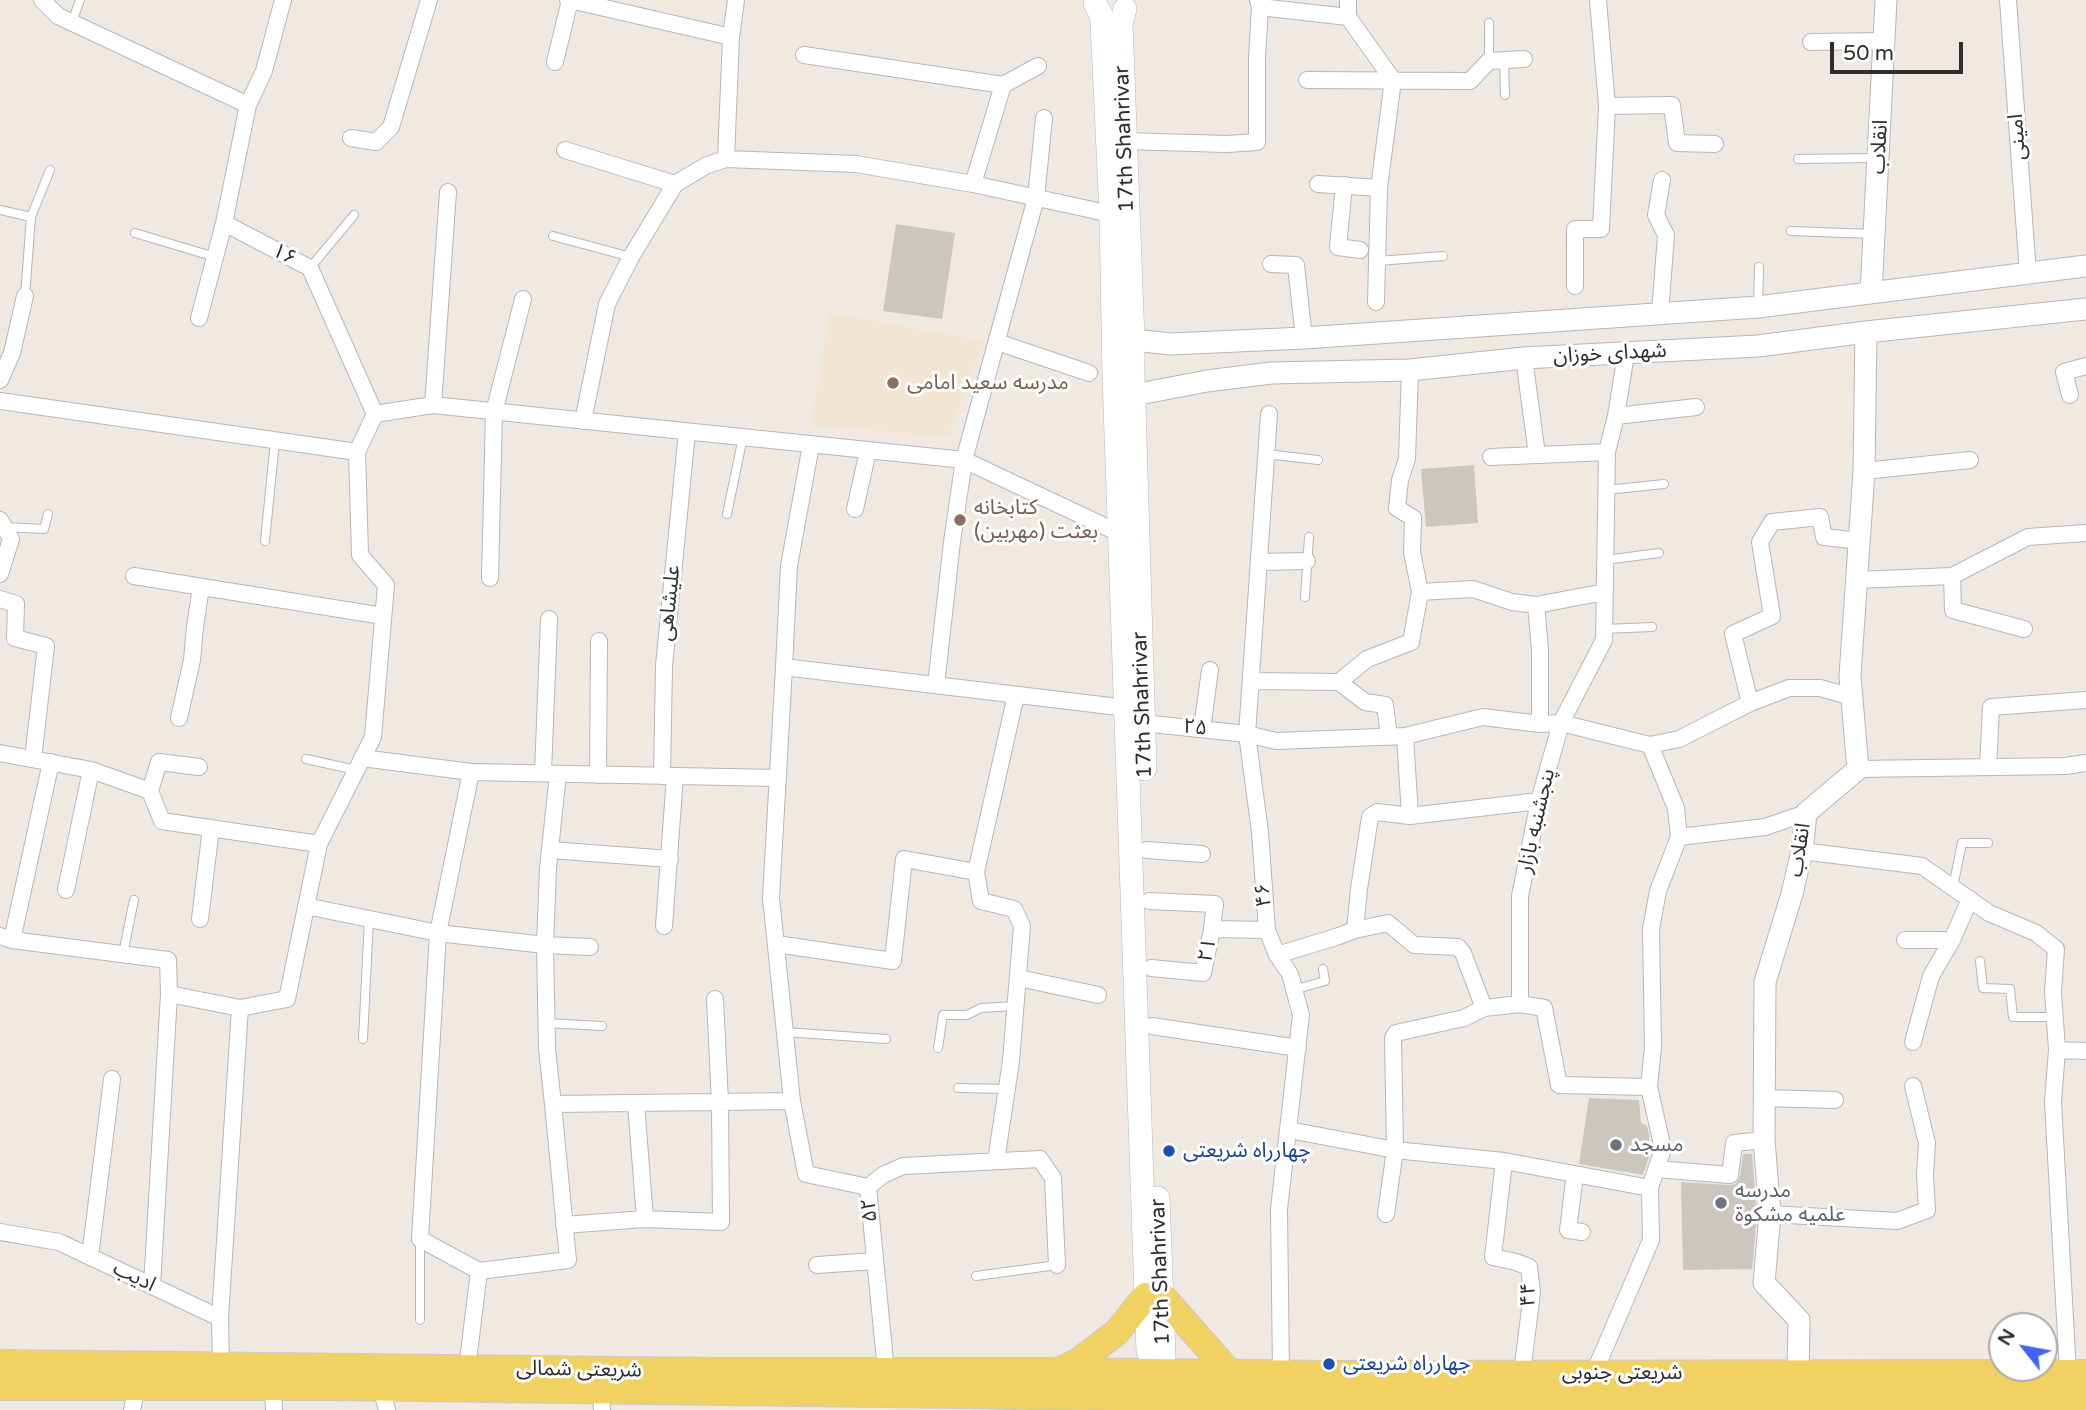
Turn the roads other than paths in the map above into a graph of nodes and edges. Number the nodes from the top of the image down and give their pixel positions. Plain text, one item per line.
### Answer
1 (42, 0) edge
2 (80, 0) edge
3 (283, 0) edge
4 (429, 0) edge
5 (569, 0) edge
6 (736, 0) edge
7 (1348, 0) edge
8 (1598, 0) edge
9 (1886, 0) edge
10 (2008, 0) edge
11 (1092, 2) edge
12 (1259, 3) edge
13 (1132, 4) edge
14 (1348, 18) junction
15 (72, 22) junction
16 (1489, 23) dead end
17 (731, 37) junction
18 (1811, 41) dead end
19 (1884, 41) junction
20 (804, 55) dead end
21 (1524, 58) dead end
22 (1496, 60) junction
23 (555, 62) dead end
24 (1038, 65) dead end
25 (1307, 80) dead end
26 (1393, 80) junction
27 (1003, 85) junction
28 (1505, 95) dead end
29 (248, 105) junction
30 (1607, 106) junction
31 (1044, 118) dead end
32 (351, 138) dead end
33 (1125, 141) junction
34 (1715, 144) dead end
35 (565, 150) dead end
36 (1879, 158) junction
37 (726, 159) junction
38 (1798, 159) dead end
39 (50, 170) dead end
40 (1662, 180) dead end
41 (675, 184) junction
42 (973, 184) junction
43 (1318, 184) dead end
44 (1345, 185) junction
45 (1379, 188) junction
46 (448, 192) dead end
47 (1036, 198) junction
48 (0, 210) edge
49 (1111, 214) junction
50 (354, 215) dead end
51 (31, 217) junction
52 (224, 223) junction
53 (1791, 231) dead end
54 (135, 233) dead end
55 (1876, 234) junction
56 (553, 236) dead end
57 (1360, 250) dead end
58 (1443, 256) dead end
59 (215, 257) junction
60 (631, 257) junction
61 (1378, 261) junction
62 (1271, 264) dead end
63 (2086, 266) edge
64 (1759, 267) dead end
65 (310, 268) junction
66 (2028, 274) junction
67 (1575, 286) dead end
68 (1871, 293) junction
69 (25, 296) joint
70 (523, 299) dead end
71 (1376, 302) dead end
72 (1758, 307) junction
73 (2086, 309) edge
74 (1660, 314) junction
75 (199, 318) dead end
76 (1866, 332) junction
77 (1304, 338) junction
78 (1133, 340) junction
79 (997, 342) junction
80 (1207, 343) junction
81 (1626, 354) junction
82 (1524, 358) junction
83 (2086, 366) edge
84 (1410, 370) junction
85 (1089, 373) dead end
86 (0, 380) edge
87 (1207, 381) junction
88 (1134, 395) junction
89 (2070, 395) dead end
90 (0, 401) edge
91 (433, 405) junction
92 (1696, 407) dead end
93 (494, 412) junction
94 (375, 414) junction
95 (1269, 414) dead end
96 (1616, 416) junction
97 (583, 421) junction
98 (687, 432) junction
99 (743, 437) junction
100 (275, 441) junction
101 (811, 444) junction
102 (868, 450) junction
103 (357, 452) junction
104 (1606, 452) junction
105 (1266, 454) junction
106 (1537, 455) junction
107 (1492, 457) dead end
108 (964, 460) junction
109 (1318, 460) dead end
110 (1970, 460) dead end
111 (1864, 471) junction
112 (1664, 484) dead end
113 (1606, 490) junction
114 (855, 509) dead end
115 (48, 514) dead end
116 (727, 514) dead end
117 (2, 524) edge
118 (2086, 533) edge
119 (1121, 534) junction
120 (1309, 537) dead end
121 (265, 541) dead end
122 (1860, 541) junction
123 (1659, 553) dead end
124 (1605, 559) junction
125 (1307, 561) junction
126 (1260, 562) junction
127 (0, 574) edge
128 (135, 576) dead end
129 (1952, 576) junction
130 (490, 578) dead end
131 (1857, 580) junction
132 (201, 587) junction
133 (1420, 592) junction
134 (1605, 592) junction
135 (1305, 597) dead end
136 (0, 599) edge
137 (1536, 605) junction
138 (383, 616) junction
139 (549, 619) dead end
140 (1652, 627) dead end
141 (1604, 629) junction
142 (2024, 629) dead end
143 (599, 641) dead end
144 (784, 667) junction
145 (1210, 670) dead end
146 (1251, 681) junction
147 (1339, 682) junction
148 (936, 685) junction
149 (1016, 695) junction
150 (1852, 697) junction
151 (2086, 700) edge
152 (1750, 704) junction
153 (1135, 715) junction
154 (179, 718) dead end
155 (1561, 723) junction
156 (1540, 724) junction
157 (1202, 729) junction
158 (1247, 734) junction
159 (1397, 736) junction
160 (1650, 745) junction
161 (1, 755) edge
162 (33, 759) junction
163 (306, 759) dead end
164 (51, 762) junction
165 (2086, 763) edge
166 (359, 764) junction
167 (199, 767) dead end
168 (1988, 767) junction
169 (1857, 769) junction
170 (91, 770) junction
171 (471, 772) junction
172 (551, 774) junction
173 (598, 775) junction
174 (668, 776) junction
175 (778, 778) junction
176 (150, 790) junction
177 (1539, 801) junction
178 (1805, 813) junction
179 (1410, 816) junction
180 (211, 828) junction
181 (1679, 837) junction
182 (318, 844) junction
183 (1988, 844) dead end
184 (550, 850) junction
185 (1147, 850) junction
186 (1802, 851) junction
187 (1202, 854) dead end
188 (670, 859) junction
189 (976, 872) junction
190 (1953, 887) junction
191 (66, 890) dead end
192 (1970, 899) junction
193 (134, 900) dead end
194 (1149, 901) junction
195 (306, 906) junction
196 (200, 919) dead end
197 (369, 919) junction
198 (664, 926) dead end
199 (1212, 929) junction
200 (1267, 930) junction
201 (1355, 930) junction
202 (438, 933) junction
203 (6, 938) edge
204 (1905, 940) dead end
205 (1952, 940) junction
206 (776, 944) junction
207 (544, 946) junction
208 (590, 947) dead end
209 (123, 954) junction
210 (1277, 955) junction
211 (1980, 961) dead end
212 (1151, 968) junction
213 (1323, 969) dead end
214 (1019, 978) junction
215 (1293, 990) junction
216 (169, 994) junction
217 (1098, 995) dead end
218 (715, 999) dead end
219 (1520, 1004) junction
220 (1016, 1006) junction
221 (1484, 1008) junction
222 (240, 1009) junction
223 (2055, 1017) junction
224 (546, 1023) junction
225 (602, 1026) dead end
226 (1152, 1026) junction
227 (785, 1032) junction
228 (363, 1039) dead end
229 (886, 1039) dead end
230 (1913, 1042) dead end
231 (938, 1048) dead end
232 (1298, 1048) junction
233 (2057, 1049) junction
234 (2086, 1051) edge
235 (112, 1079) dead end
236 (1913, 1086) dead end
237 (1649, 1087) junction
238 (958, 1088) dead end
239 (1007, 1089) junction
240 (1763, 1098) junction
241 (1835, 1100) dead end
242 (792, 1101) junction
243 (720, 1102) junction
244 (636, 1103) junction
245 (553, 1104) junction
246 (1289, 1130) junction
247 (1764, 1140) junction
248 (1395, 1150) junction
249 (996, 1161) junction
250 (1504, 1161) junction
251 (1656, 1169) junction
252 (1575, 1174) junction
253 (868, 1187) junction
254 (1650, 1188) junction
255 (1386, 1214) dead end
256 (1770, 1214) junction
257 (645, 1219) junction
258 (564, 1225) junction
259 (0, 1232) edge
260 (1583, 1233) dead end
261 (420, 1240) junction
262 (90, 1257) junction
263 (875, 1261) junction
264 (817, 1265) dead end
265 (1057, 1265) joint
266 (479, 1271) junction
267 (976, 1276) dead end
268 (152, 1286) junction
269 (1154, 1296) junction
270 (220, 1318) junction
271 (421, 1320) dead end
272 (0, 1363) edge
273 (221, 1366) junction
274 (467, 1368) junction
275 (1059, 1371) junction
276 (1230, 1373) junction
277 (1522, 1373) junction
278 (2077, 1373) edge
279 (0, 1387) edge
280 (889, 1392) edge
281 (1156, 1393) edge
282 (1282, 1393) edge
283 (1592, 1393) edge
284 (1793, 1393) edge
285 (2086, 1397) edge
286 (135, 1398) edge
287 (273, 1399) edge
288 (384, 1399) edge
289 (602, 1400) edge
290 (1121, 1404) edge

1 - 15 street
2 - 15 lane
3 - 29 street
4 - 32 street
5 - 17 street
5 - 23 street
6 - 17 street
7 - 14 street
8 - 30 street
9 - 19 street, انقلاب
10 - 66 street, امینی
11 - 13 main road
11 - 49 main road, 17th Shahrivar
12 - 14 street
12 - 33 street
13 - 33 main road, 17th Shahrivar
14 - 26 street
15 - 29 street
16 - 22 lane
17 - 37 street
18 - 19 street
19 - 36 street, انقلاب
20 - 27 street
21 - 22 street
22 - 26 street
22 - 28 lane
24 - 27 street
25 - 26 street
26 - 45 street
27 - 42 street
29 - 52 street
30 - 34 street
30 - 67 street
31 - 47 street
33 - 78 main road, 17th Shahrivar
35 - 41 street
36 - 38 lane
36 - 55 street, انقلاب
37 - 41 street
37 - 42 street
39 - 51 lane
40 - 74 street
41 - 60 street
42 - 47 street
43 - 44 street
44 - 45 street
44 - 57 street
45 - 61 street
46 - 91 street
47 - 49 street
47 - 79 street
48 - 51 lane
49 - 119 main road, 17th Shahrivar
50 - 65 lane
51 - 69 lane
52 - 59 street
52 - 65 street, ۱۶
53 - 55 lane
54 - 59 lane
55 - 68 street, انقلاب
56 - 60 lane
58 - 61 lane
59 - 75 street
60 - 97 street
61 - 71 street
62 - 77 street
63 - 66 street, شهدای خوزان
64 - 72 lane
65 - 94 street, ۱۶
66 - 68 street, شهدای خوزان
68 - 72 street, شهدای خوزان
69 - 86 street
70 - 93 street
72 - 74 street, شهدای خوزان
73 - 76 street, شهدای خوزان
74 - 77 street, شهدای خوزان
76 - 81 street, شهدای خوزان
76 - 111 street
77 - 80 street, شهدای خوزان
78 - 80 street, شهدای خوزان
78 - 88 main road, 17th Shahrivar
79 - 85 street
79 - 108 street
80 - 87 street
81 - 82 street, شهدای خوزان
81 - 96 street, پنجشنبه بازار
82 - 84 street, شهدای خوزان
82 - 106 street
83 - 89 street
84 - 87 street, شهدای خوزان
84 - 133 street
87 - 88 street, شهدای خوزان
88 - 153 main road, 17th Shahrivar
90 - 100 street
91 - 93 street
91 - 94 street
92 - 96 street
93 - 97 street
93 - 130 street
94 - 103 street
95 - 105 street, ۴۶
96 - 104 street, پنجشنبه بازار
97 - 98 street
98 - 99 street
98 - 174 street, علیشاهی
99 - 101 street
99 - 116 lane
100 - 103 street
100 - 121 lane
101 - 102 street
101 - 144 street
102 - 108 street
102 - 114 street
103 - 138 street
104 - 106 street
104 - 113 street, پنجشنبه بازار
105 - 109 lane
105 - 126 street, ۴۶
106 - 107 street
108 - 119 street
108 - 148 street
110 - 111 street
111 - 122 street
112 - 113 lane
113 - 124 street, پنجشنبه بازار
115 - 117 lane
117 - 127 street
118 - 129 street
119 - 153 main road, 17th Shahrivar
120 - 125 lane
122 - 131 street
122 - 152 street
123 - 124 lane
124 - 134 street, پنجشنبه بازار
125 - 126 street
125 - 135 lane
126 - 146 street, ۴۶
128 - 132 street
129 - 131 street
129 - 142 street
131 - 150 street
132 - 138 street
132 - 154 street
133 - 137 street
133 - 147 street
134 - 137 street
134 - 141 street, پنجشنبه بازار
136 - 162 street
137 - 156 street
138 - 166 street
139 - 172 street
140 - 141 lane
141 - 155 street, پنجشنبه بازار
143 - 173 street
144 - 148 street, ۲۵
144 - 175 street
145 - 157 street
146 - 147 street
146 - 158 street, ۴۶
147 - 159 street
148 - 149 street, ۲۵
149 - 153 street, ۲۵
149 - 189 street
150 - 152 street
150 - 169 street
151 - 168 street
152 - 160 street
153 - 157 street, ۲۵
153 - 185 main road, 17th Shahrivar
153 - 269 main road, 17th Shahrivar
155 - 156 street, ۲۵
155 - 160 street, ۲۵
155 - 177 street, پنجشنبه بازار
156 - 159 street, ۲۵
157 - 158 street, ۲۵
158 - 159 street, ۲۵
158 - 200 street, ۴۶
159 - 179 street
160 - 181 street
161 - 162 street
162 - 164 street
163 - 166 lane
164 - 170 street
164 - 203 street
165 - 168 street
166 - 171 street
166 - 182 street
167 - 176 street
168 - 169 street
169 - 178 street, انقلاب
170 - 176 street
170 - 191 street
171 - 172 street
171 - 202 street
172 - 173 street
172 - 184 street
173 - 174 street
174 - 175 street
174 - 188 street, علیشاهی
175 - 206 street
176 - 180 street
177 - 179 street
177 - 219 street, پنجشنبه بازار
178 - 181 street
178 - 186 street, انقلاب
179 - 201 street
180 - 182 street
180 - 196 street
181 - 237 street
182 - 195 street
183 - 190 lane
184 - 188 street
184 - 207 street
185 - 187 street
185 - 194 main road, 17th Shahrivar
186 - 190 street
186 - 240 street, انقلاب
188 - 198 street, علیشاهی
189 - 206 street
189 - 214 street
190 - 192 street
192 - 205 street
192 - 223 street
193 - 209 lane
194 - 199 street
194 - 212 main road, 17th Shahrivar
195 - 197 street
195 - 222 street
197 - 202 street
197 - 228 lane
199 - 200 street, ۲۱
199 - 212 street, ۲۱
200 - 210 street, ۴۶
201 - 210 street
201 - 221 street
202 - 207 street
202 - 261 street
203 - 209 street
204 - 205 street
205 - 230 street
206 - 227 street
207 - 208 street
207 - 224 street
209 - 216 street
210 - 215 street, ۴۶
211 - 223 lane
212 - 226 main road, 17th Shahrivar
213 - 215 lane
214 - 217 street
214 - 220 street
215 - 232 street, ۴۶
216 - 222 street
216 - 268 street
218 - 243 street
219 - 221 street
219 - 237 street
220 - 231 lane
220 - 239 street
221 - 248 street
222 - 270 street
223 - 233 street
224 - 225 lane
224 - 245 street
226 - 232 street
226 - 269 main road, 17th Shahrivar
227 - 229 lane
227 - 242 street
232 - 246 street, ۴۶
233 - 234 street
233 - 278 street
235 - 262 street
236 - 256 street
237 - 251 street
238 - 239 lane
239 - 249 street
240 - 241 street
240 - 247 street, انقلاب
242 - 243 street
242 - 253 street, ۵۲
243 - 244 street
243 - 257 street
244 - 245 street
244 - 257 street
245 - 258 street
246 - 248 street
246 - 282 street
247 - 251 street
247 - 256 street, انقلاب
248 - 250 street
248 - 255 street
249 - 253 street
249 - 265 street
250 - 252 street
250 - 277 street, ۴۴
251 - 254 street
252 - 254 street
252 - 260 street
253 - 263 street, ۵۲
254 - 283 street
256 - 284 street, انقلاب
257 - 258 street
258 - 266 street
259 - 262 street, ادیب
261 - 266 street
261 - 271 lane
262 - 268 street, ادیب
263 - 264 street
263 - 280 street, ۵۲
265 - 267 lane
266 - 274 street
268 - 270 street, ادیب
269 - 275 main road
269 - 276 main road
269 - 281 main road, 17th Shahrivar
270 - 273 street
272 - 273 main road, شریعتی شمالی
273 - 274 main road, شریعتی شمالی
274 - 280 main road, شریعتی شمالی
275 - 280 main road, شریعتی شمالی
275 - 281 main road, شریعتی شمالی
276 - 281 main road, شریعتی جنوبی
276 - 282 main road, شریعتی جنوبی
277 - 282 main road, شریعتی جنوبی
277 - 283 main road, شریعتی جنوبی
278 - 284 main road, شریعتی جنوبی
279 - 286 main road, شریعتی شمالی
280 - 289 main road, شریعتی شمالی
280 - 290 main road, شریعتی شمالی
281 - 282 main road, شریعتی جنوبی
281 - 290 main road, شریعتی شمالی
282 - 283 main road, شریعتی جنوبی
283 - 284 main road, شریعتی جنوبی
284 - 285 main road, شریعتی جنوبی
286 - 287 main road, شریعتی شمالی
287 - 288 main road, شریعتی شمالی
288 - 289 main road, شریعتی شمالی

